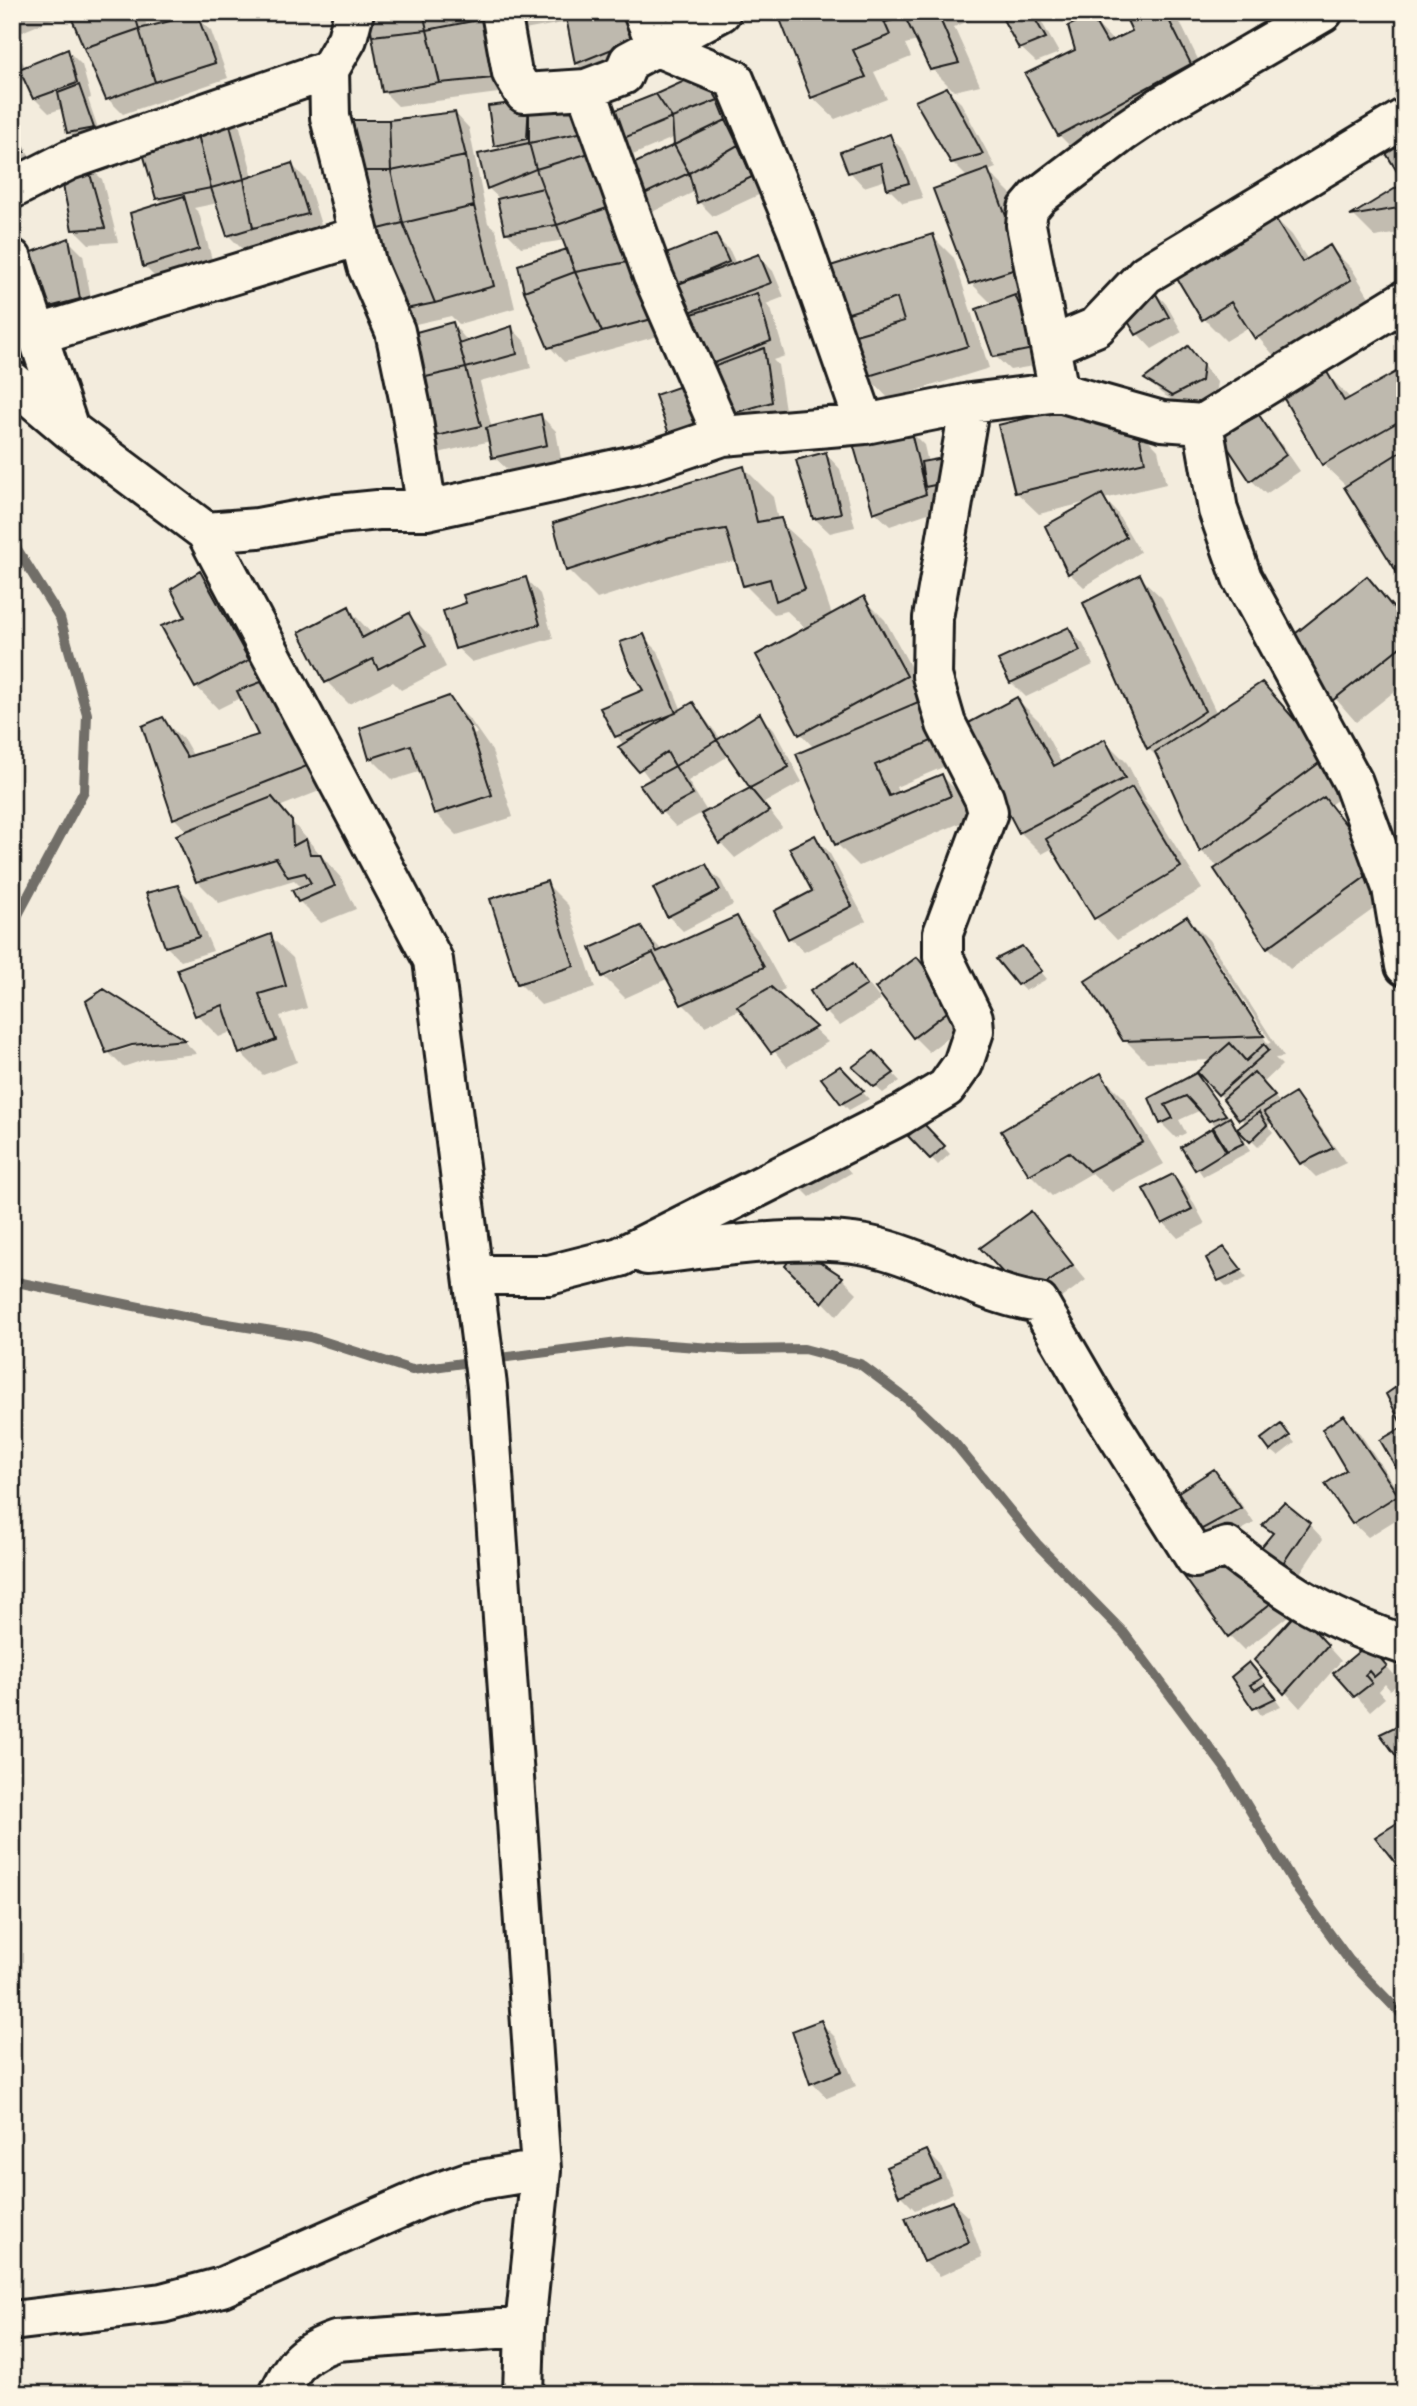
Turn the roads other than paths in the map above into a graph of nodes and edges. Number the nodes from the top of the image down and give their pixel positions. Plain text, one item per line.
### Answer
1 (354, 12) edge
2 (501, 12) edge
3 (643, 12) edge
4 (721, 12) edge
5 (1320, 13) edge
6 (657, 47) junction
7 (329, 71) junction
8 (586, 89) junction
9 (1405, 118) edge
10 (12, 189) edge
11 (359, 236) junction
12 (12, 259) edge
13 (1405, 300) edge
14 (36, 335) junction
15 (1051, 346) junction
16 (12, 381) edge
17 (1059, 392) junction
18 (970, 403) junction
19 (865, 424) junction
20 (1203, 424) junction
21 (69, 430) junction
22 (723, 436) junction
23 (427, 510) junction
24 (206, 533) junction
25 (1405, 966) edge
26 (620, 1257) junction
27 (475, 1275) junction
28 (1405, 1645) edge
29 (541, 2170) junction
30 (12, 2321) edge
31 (525, 2327) junction
32 (279, 2394) edge
33 (523, 2394) edge

1 - 7 street
2 - 8 street
3 - 6 street
4 - 6 street
5 - 15 street
6 - 8 street
6 - 19 street
7 - 10 street
7 - 11 street
8 - 22 street
9 - 15 street
11 - 14 street
11 - 23 street
12 - 14 street
13 - 20 street
14 - 21 street
15 - 17 street
16 - 21 street
17 - 18 street
17 - 20 street
18 - 19 street
18 - 26 street
19 - 22 street
20 - 25 street
21 - 24 street
22 - 23 street
23 - 24 street
24 - 27 street
26 - 27 street
26 - 28 street
27 - 29 street
29 - 30 street
29 - 31 street
31 - 32 street
31 - 33 street

